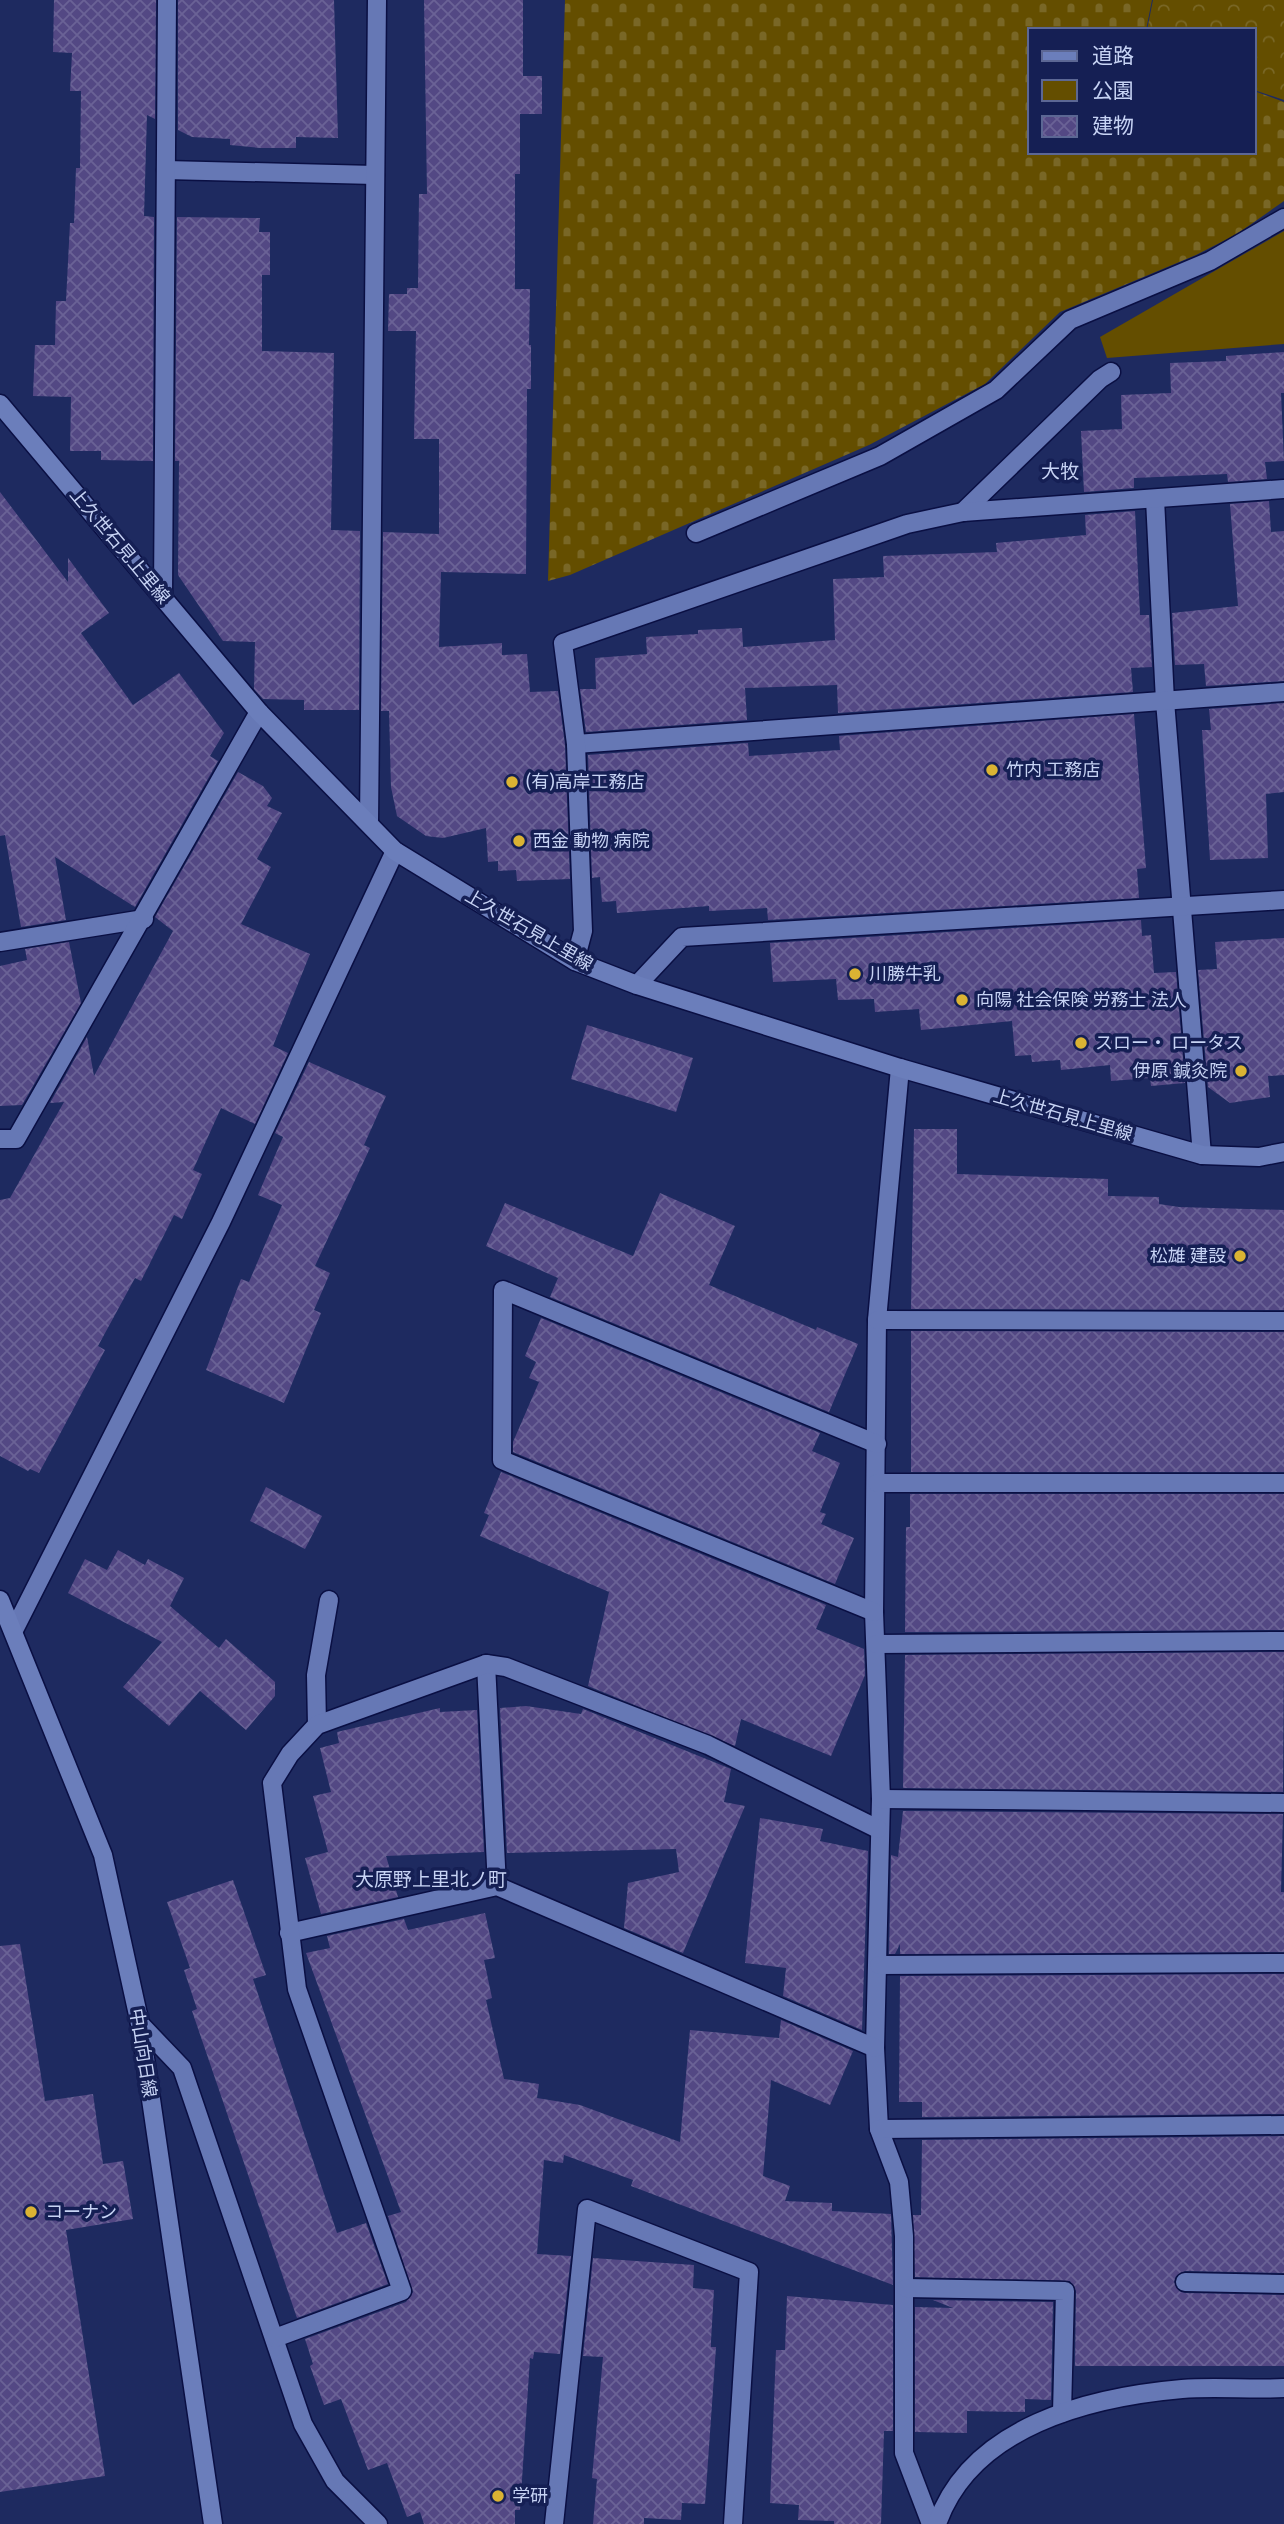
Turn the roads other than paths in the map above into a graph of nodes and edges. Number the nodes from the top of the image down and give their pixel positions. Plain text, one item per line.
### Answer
1 (167, 0) edge
2 (377, 0) edge
3 (166, 170) junction
4 (375, 175) junction
5 (1284, 218) edge
6 (1111, 372) dead end
7 (0, 404) edge
8 (1284, 489) edge
9 (1155, 499) junction
10 (963, 512) junction
11 (696, 533) dead end
12 (163, 596) junction
13 (1284, 692) edge
14 (1165, 701) junction
15 (259, 712) junction
16 (576, 744) junction
17 (369, 823) junction
18 (395, 851) junction
19 (1284, 900) edge
20 (1182, 908) junction
21 (144, 919) junction
22 (0, 942) edge
23 (575, 961) junction
24 (636, 985) junction
25 (900, 1068) junction
26 (0, 1139) edge
27 (1284, 1152) edge
28 (1202, 1156) junction
29 (877, 1320) junction
30 (1284, 1321) edge
31 (877, 1444) junction
32 (877, 1483) junction
33 (1284, 1483) edge
34 (0, 1600) edge
35 (329, 1600) dead end
36 (874, 1612) junction
37 (14, 1630) junction
38 (1284, 1641) edge
39 (876, 1644) junction
40 (486, 1664) junction
41 (317, 1726) junction
42 (881, 1799) junction
43 (1284, 1803) edge
44 (878, 1829) junction
45 (497, 1886) junction
46 (289, 1933) junction
47 (1284, 1963) edge
48 (879, 1965) junction
49 (140, 2024) junction
50 (876, 2048) junction
51 (1284, 2125) edge
52 (879, 2129) junction
53 (1185, 2282) dead end
54 (1284, 2284) edge
55 (906, 2288) junction
56 (275, 2338) junction
57 (1284, 2388) edge
58 (1062, 2413) junction
59 (213, 2524) edge
60 (379, 2524) edge
61 (554, 2524) edge
62 (733, 2524) edge
63 (931, 2524) edge
64 (937, 2524) edge

1 - 3 street
2 - 4 street
3 - 4 street
3 - 12 street
4 - 17 street
5 - 11 street
6 - 10 street
7 - 12 main road, 上久世石見上里線
8 - 9 street
9 - 10 street
9 - 14 street
10 - 16 street
12 - 15 main road, 上久世石見上里線
13 - 14 street
14 - 16 street
14 - 20 street
15 - 17 main road, 上久世石見上里線
15 - 21 street
16 - 23 street
17 - 18 main road, 上久世石見上里線
18 - 23 main road, 上久世石見上里線
18 - 37 street
19 - 20 street
20 - 24 street
20 - 28 street
21 - 22 street
21 - 26 street
23 - 24 main road, 上久世石見上里線
24 - 25 main road, 上久世石見上里線
25 - 28 main road, 上久世石見上里線
25 - 29 street
27 - 28 main road, 上久世石見上里線
29 - 30 street
29 - 31 street
31 - 32 street
31 - 36 street
32 - 33 street
32 - 36 street
34 - 37 main road, 中山向日線
35 - 41 street
36 - 39 street
37 - 49 main road, 中山向日線
38 - 39 street
39 - 42 street
40 - 41 street
40 - 44 street
40 - 45 street
41 - 46 street
42 - 43 street
42 - 44 street
44 - 48 street
45 - 46 street
45 - 50 street
46 - 56 street
47 - 48 street
48 - 50 street
49 - 56 street
49 - 59 main road, 中山向日線
50 - 52 street
51 - 52 street
52 - 55 street
53 - 54 street
55 - 58 street
55 - 63 street
56 - 60 street
57 - 58 street
58 - 64 street
61 - 62 street

